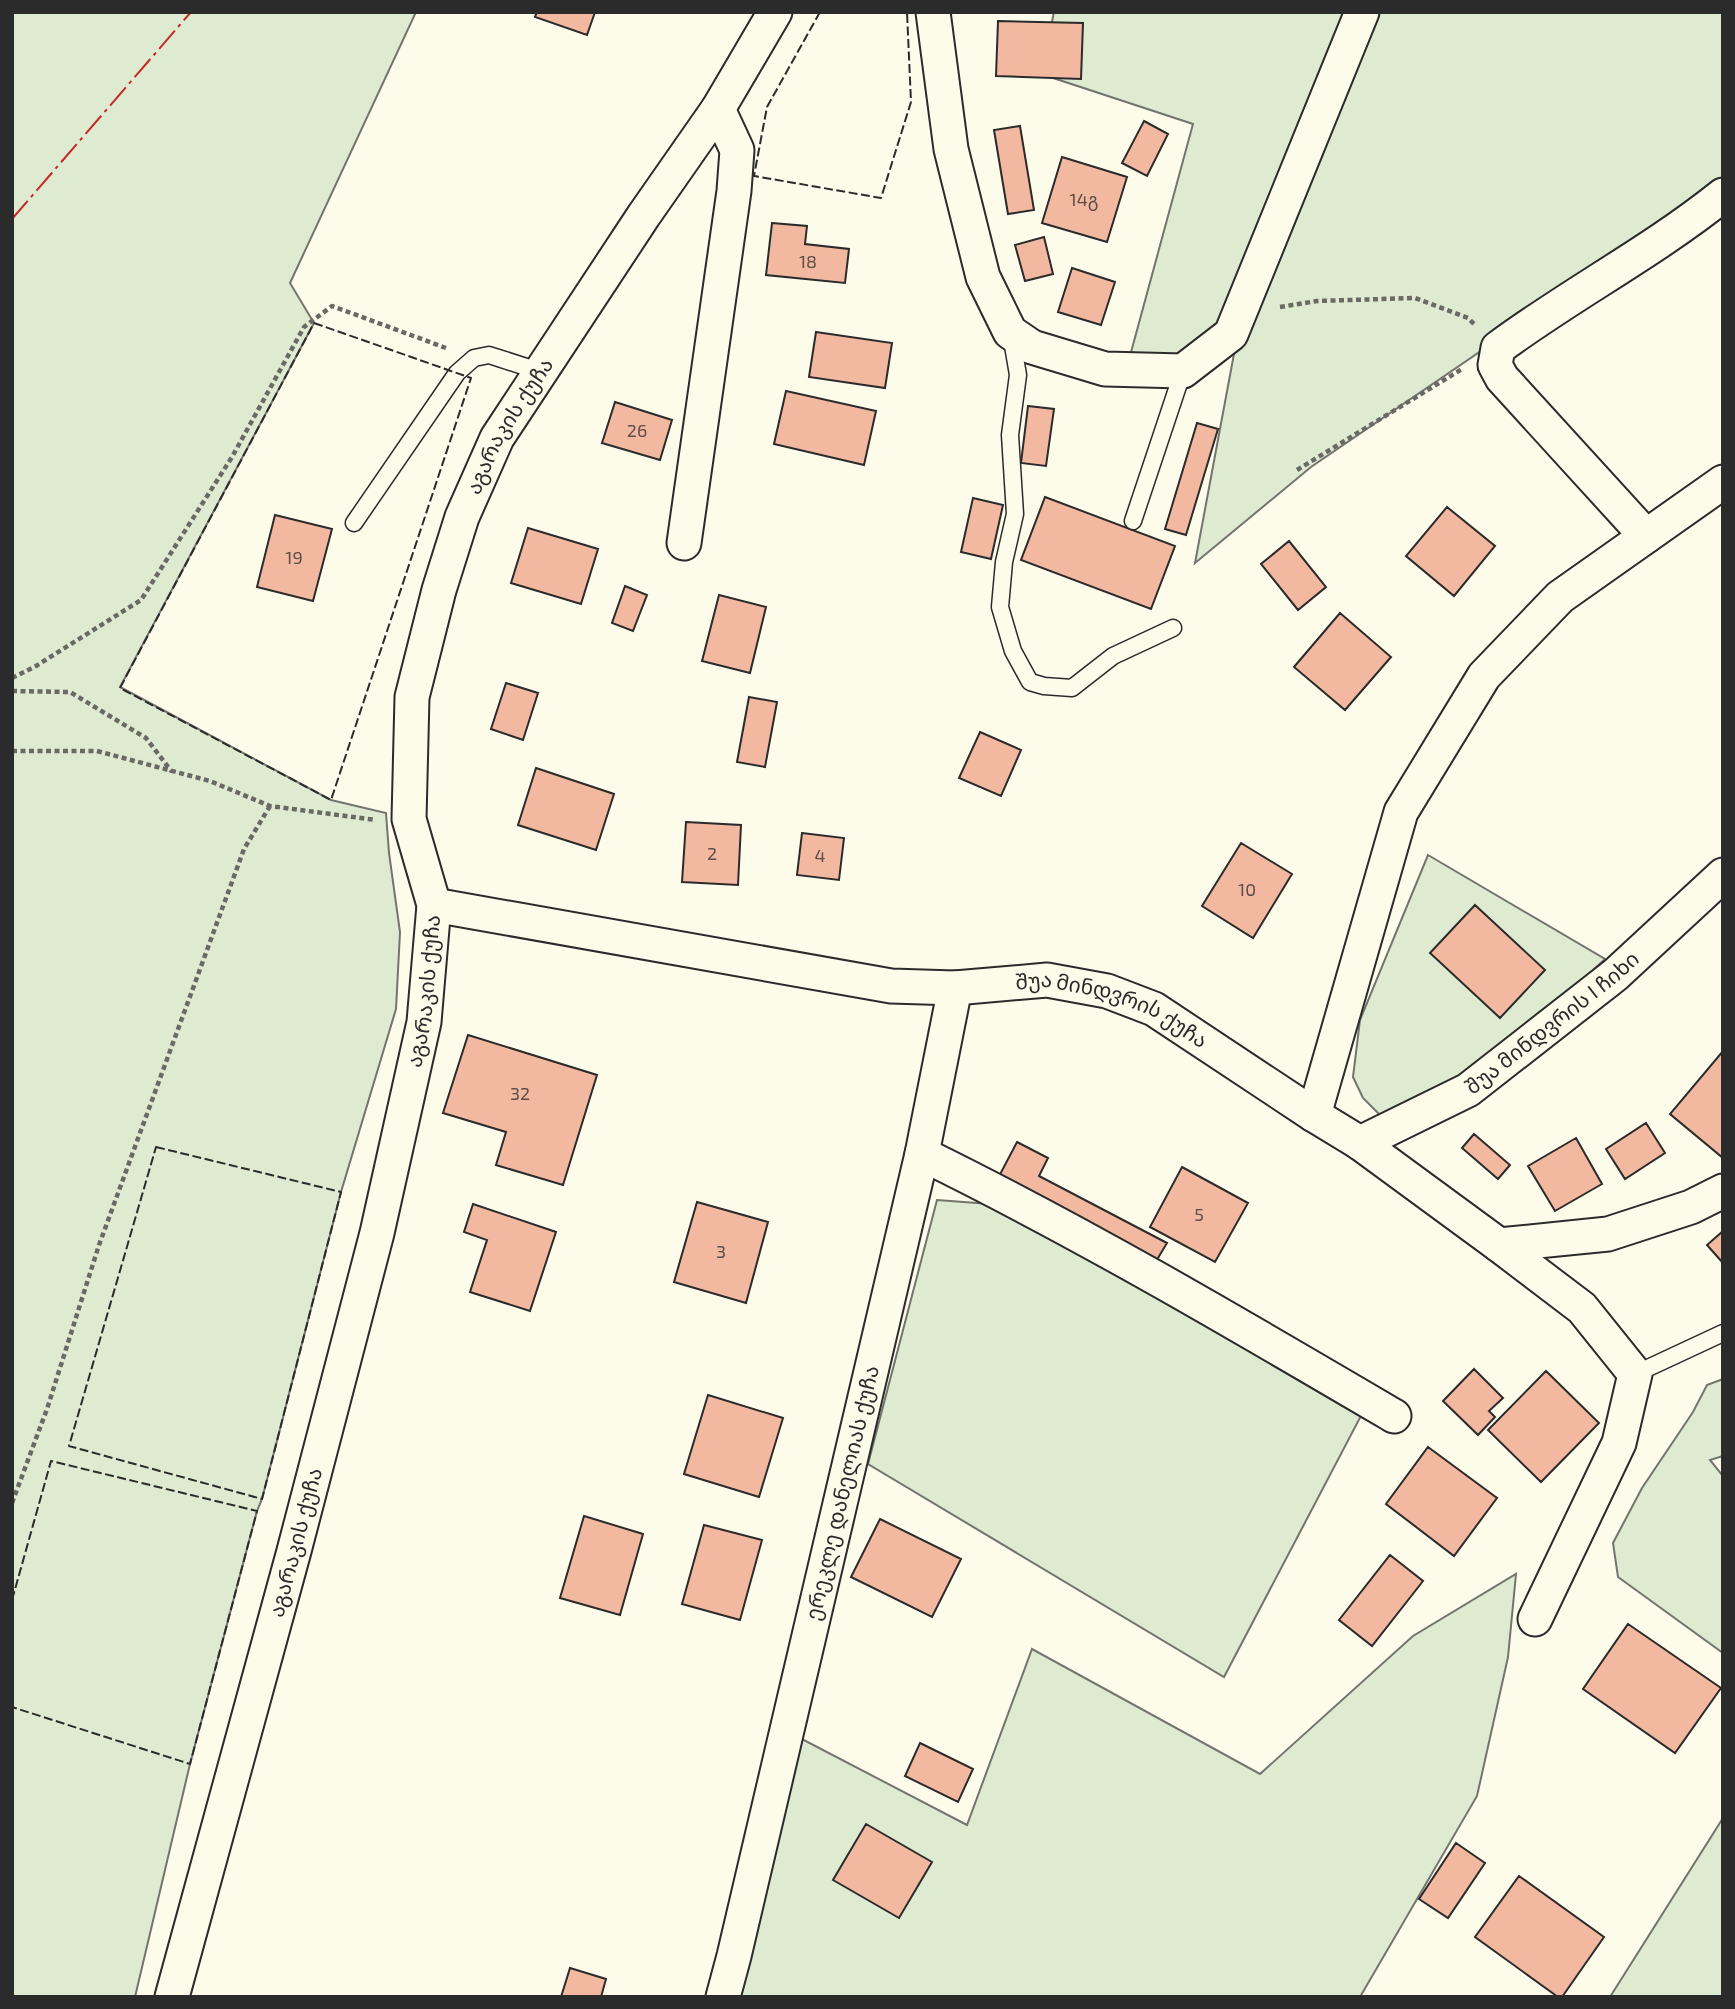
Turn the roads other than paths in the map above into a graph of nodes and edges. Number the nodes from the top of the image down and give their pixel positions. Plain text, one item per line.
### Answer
1 (775, 12) edge
2 (933, 12) edge
3 (1362, 12) edge
4 (718, 109) junction
5 (1723, 195) edge
6 (1010, 332) junction
7 (1183, 371) junction
8 (541, 372) junction
9 (1723, 482) edge
10 (1133, 521) dead end
11 (354, 523) dead end
12 (1646, 536) junction
13 (684, 543) dead end
14 (1173, 628) dead end
15 (1723, 875) edge
16 (434, 905) junction
17 (955, 988) junction
18 (1314, 1115) junction
19 (1360, 1143) junction
20 (922, 1154) junction
21 (1723, 1191) edge
22 (1499, 1245) junction
23 (1723, 1333) edge
24 (1635, 1374) junction
25 (1394, 1416) dead end
26 (1535, 1619) dead end
27 (172, 1997) edge
28 (723, 1997) edge

1 - 4 street, აგარაკის ქუჩა
2 - 6 street
3 - 7 street
4 - 8 street, აგარაკის ქუჩა
4 - 13 street
5 - 12 street
6 - 7 street
6 - 14 lane
7 - 10 lane
8 - 11 lane
8 - 16 street, აგარაკის ქუჩა
9 - 12 street
12 - 18 street
15 - 19 street, შუა მინდვრის I ჩიხი
16 - 17 street, შუა მინდვრის ქუჩა
16 - 27 street, აგარაკის ქუჩა
17 - 18 street, შუა მინდვრის ქუჩა
17 - 20 street, ერეკლე დანელიას ქუჩა
18 - 19 street, შუა მინდვრის ქუჩა
19 - 22 street, შუა მინდვრის ქუჩა
20 - 25 street
20 - 28 street, ერეკლე დანელიას ქუჩა
21 - 22 street
22 - 24 street, შუა მინდვრის ქუჩა
23 - 24 lane
24 - 26 street

